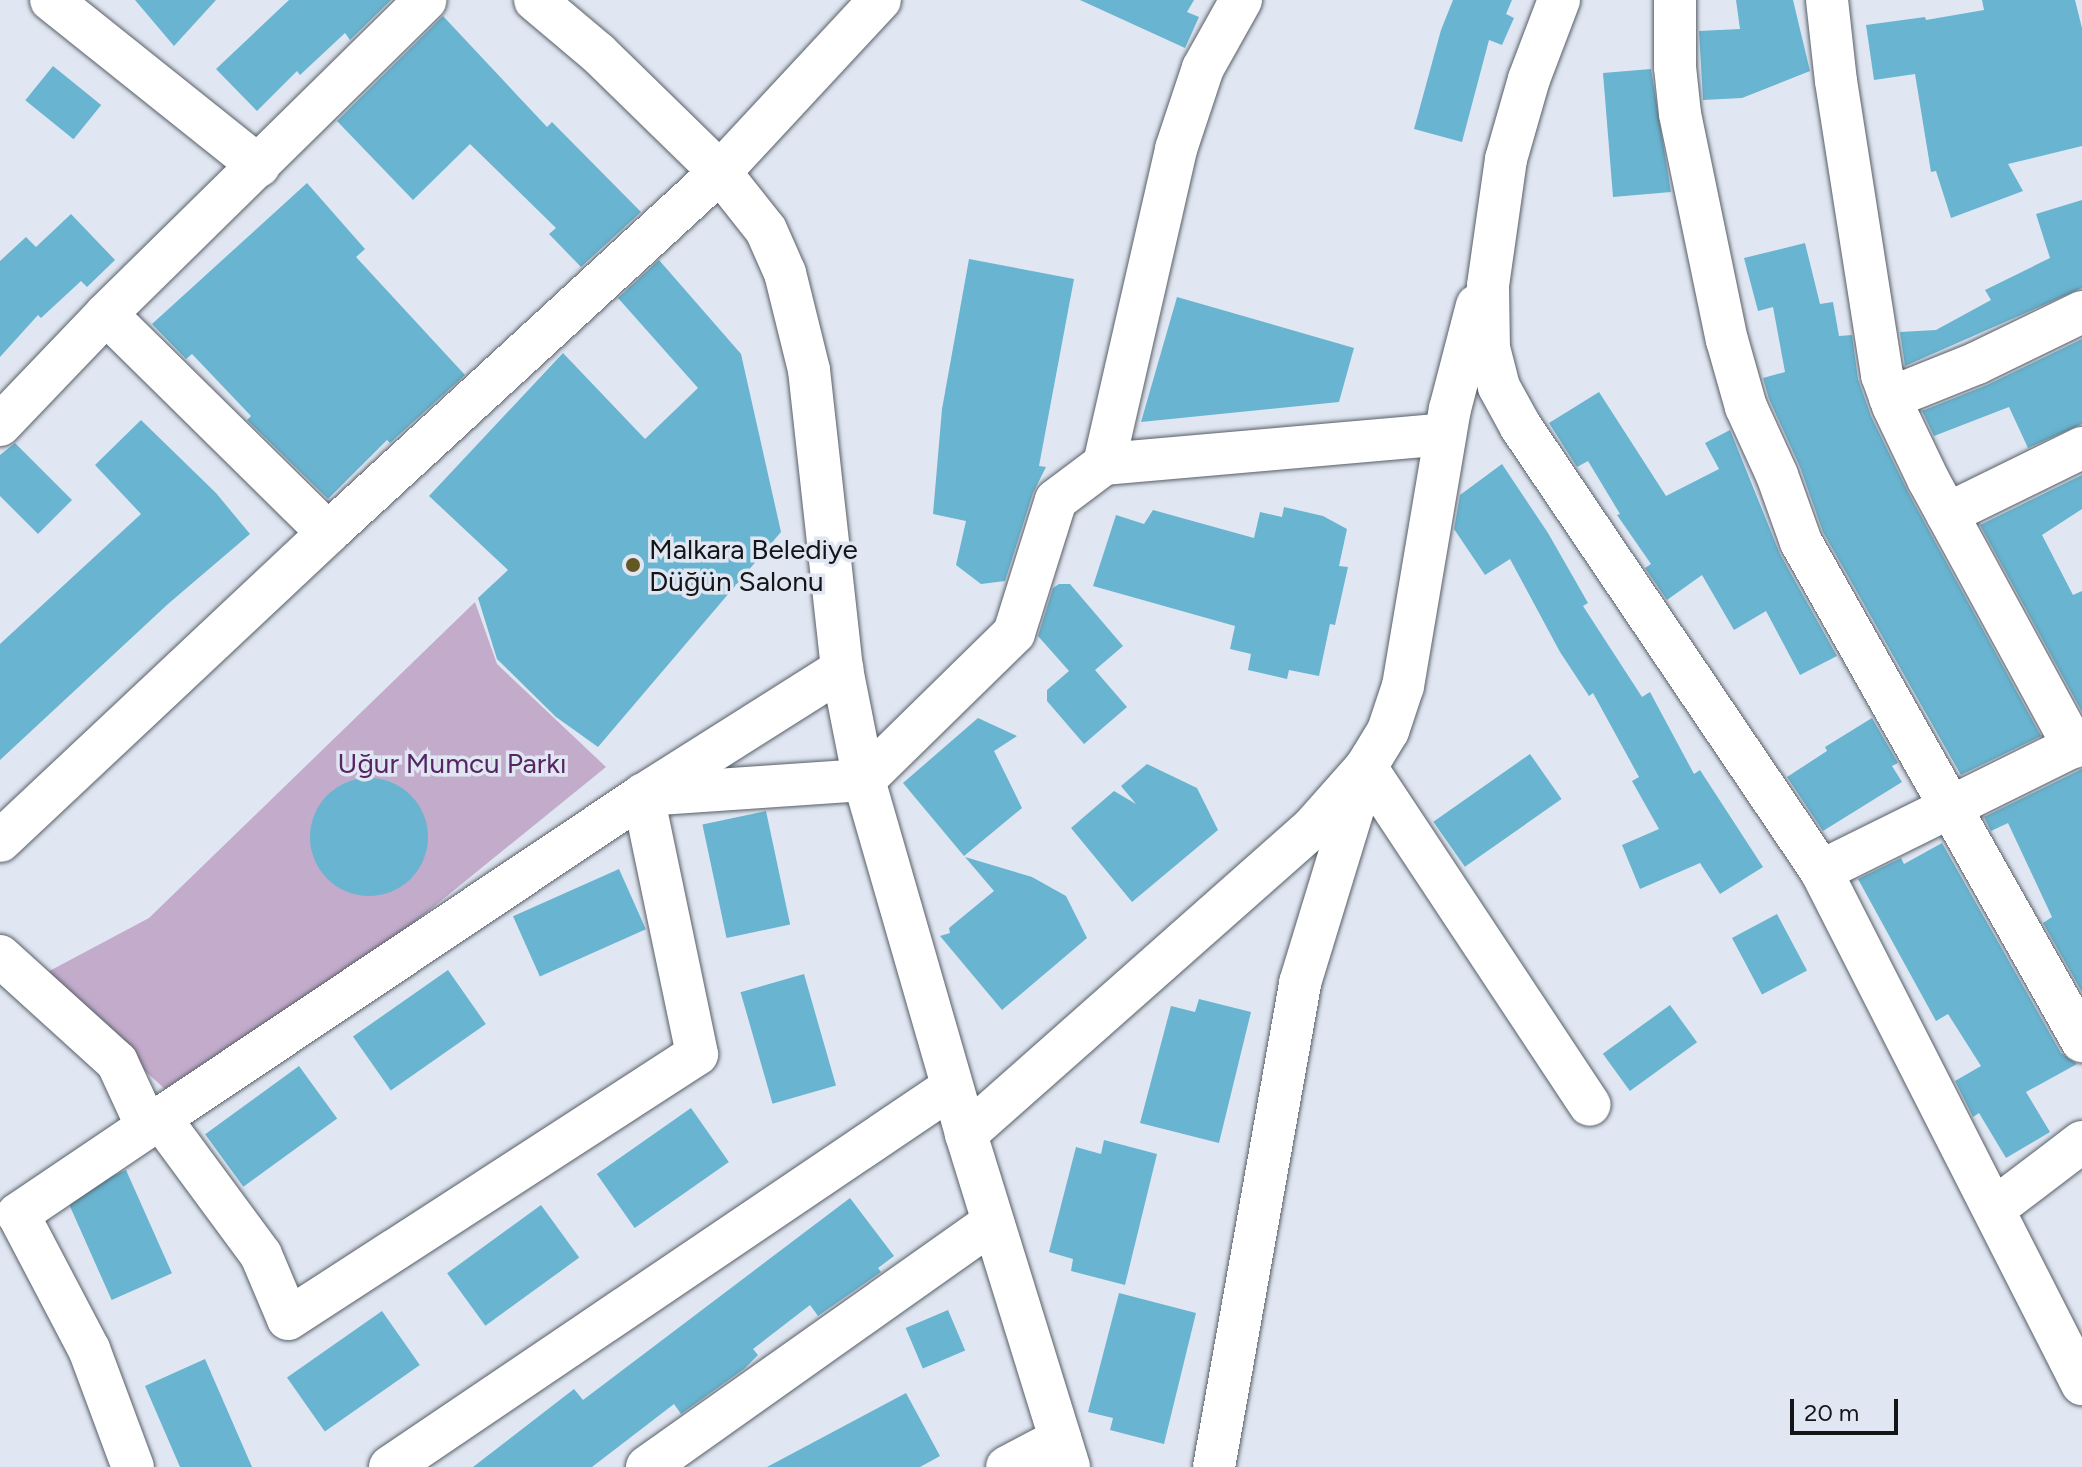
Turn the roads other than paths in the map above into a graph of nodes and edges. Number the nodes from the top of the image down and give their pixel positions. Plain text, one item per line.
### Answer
1 (51, 0) edge
2 (425, 0) edge
3 (535, 0) edge
4 (880, 0) edge
5 (1241, 0) edge
6 (1559, 0) edge
7 (1675, 0) edge
8 (1827, 0) edge
9 (259, 166) junction
10 (720, 172) junction
11 (1497, 226) junction
12 (2082, 312) edge
13 (106, 314) junction
14 (1890, 398) junction
15 (0, 425) edge
16 (1445, 434) junction
17 (2082, 448) edge
18 (1104, 464) junction
19 (1947, 514) junction
20 (328, 533) junction
21 (842, 669) junction
22 (2078, 744) edge
23 (1366, 767) junction
24 (864, 780) junction
25 (643, 795) junction
26 (1951, 806) junction
27 (0, 841) edge
28 (1821, 871) junction
29 (0, 956) edge
30 (2078, 1027) edge
31 (952, 1087) junction
32 (1590, 1105) dead end
33 (154, 1122) junction
34 (966, 1134) junction
35 (2082, 1142) edge
36 (1995, 1208) junction
37 (992, 1223) junction
38 (2069, 1320) edge
39 (2082, 1384) edge
40 (1064, 1453) edge
41 (133, 1467) edge
42 (390, 1467) edge
43 (647, 1467) edge
44 (1007, 1467) edge
45 (1214, 1467) edge

1 - 9 street
2 - 9 street
3 - 10 street
4 - 10 street
5 - 18 street
6 - 11 street
7 - 26 street
8 - 14 street
9 - 13 street
10 - 20 street
10 - 21 street
11 - 16 street
11 - 28 street
12 - 14 street
13 - 15 street
13 - 20 street
14 - 19 street
16 - 18 street
16 - 23 street
17 - 19 street
18 - 24 street
19 - 22 street
20 - 27 street
21 - 24 street
21 - 25 street
22 - 26 street
23 - 32 street
23 - 34 street
23 - 45 street
24 - 25 street
24 - 31 street
25 - 33 street
25 - 33 street
26 - 28 street
26 - 30 street
28 - 36 street
29 - 33 street
31 - 34 street
31 - 42 street
33 - 41 street
34 - 37 street
35 - 36 street
36 - 38 street
37 - 40 street
37 - 43 street
38 - 39 street
40 - 44 street

